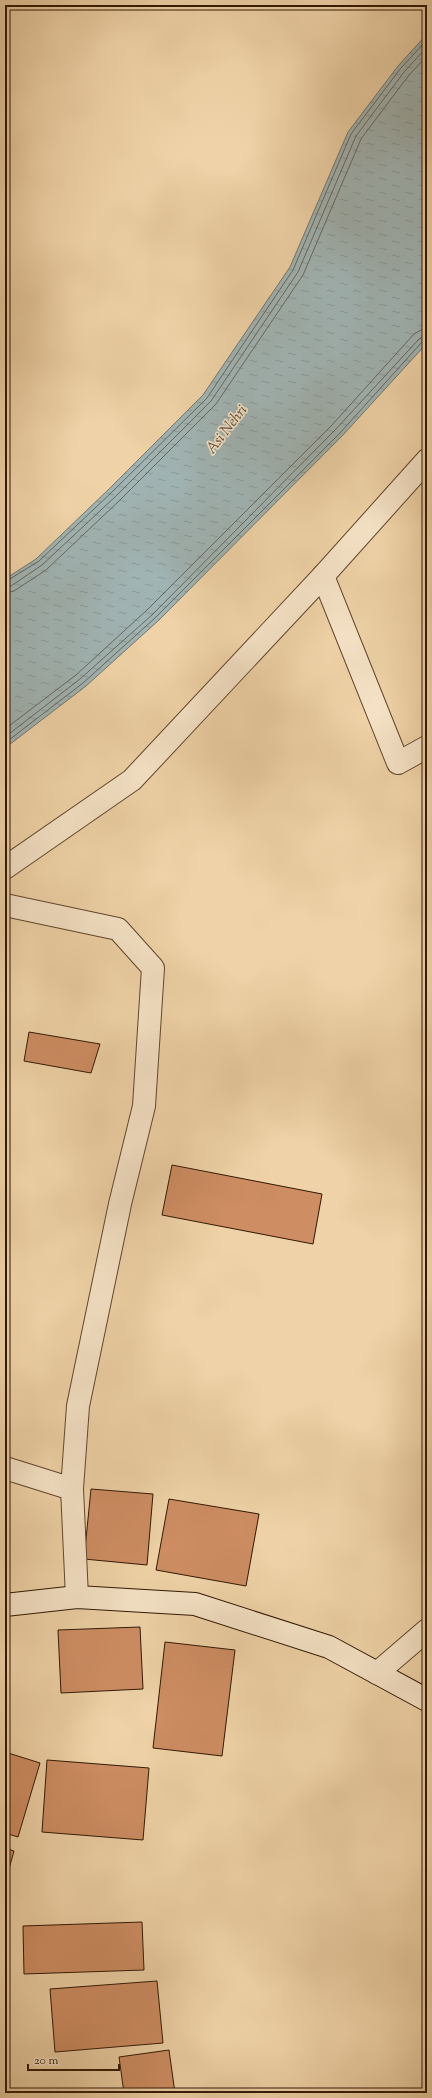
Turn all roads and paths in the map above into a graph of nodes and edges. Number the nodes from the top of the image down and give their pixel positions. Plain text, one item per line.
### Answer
1 (427, 460) edge
2 (322, 576) junction
3 (427, 747) edge
4 (5, 868) edge
5 (5, 905) edge
6 (5, 1468) edge
7 (72, 1489) junction
8 (77, 1598) junction
9 (5, 1606) edge
10 (427, 1630) edge
11 (376, 1673) junction
12 (427, 1700) edge

1 - 2 street
2 - 3 street
2 - 4 street
5 - 7 street
6 - 7 street
7 - 8 street
8 - 9 street
8 - 11 street
10 - 11 street
11 - 12 street

